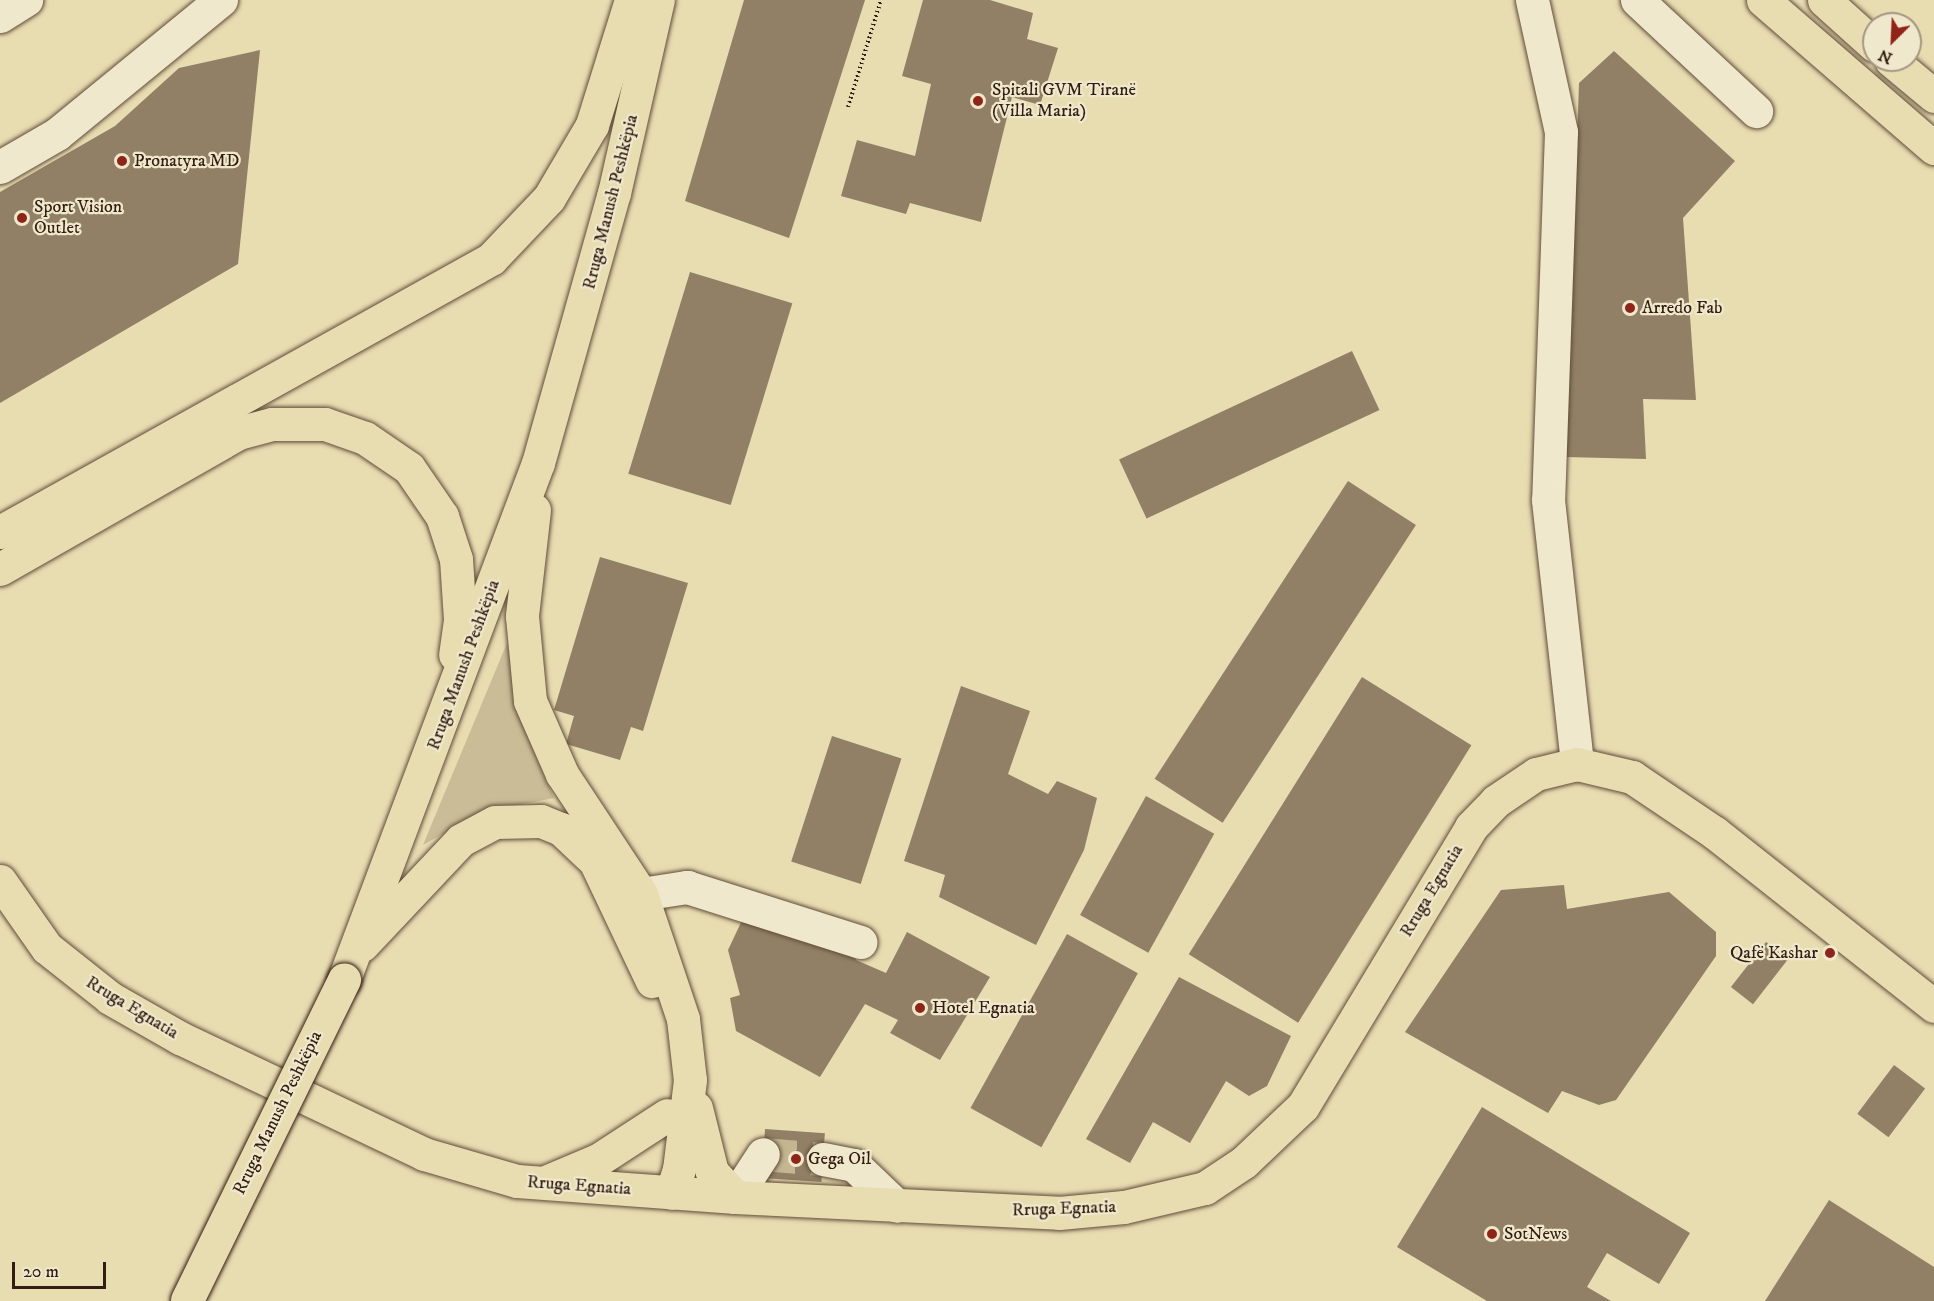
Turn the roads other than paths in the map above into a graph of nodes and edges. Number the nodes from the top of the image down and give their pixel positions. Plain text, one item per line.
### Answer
1 (26, 0) edge
2 (221, 0) edge
3 (630, 0) edge
4 (658, 0) edge
5 (1532, 0) edge
6 (1637, 0) edge
7 (1763, 0) edge
8 (1824, 0) edge
9 (0, 16) edge
10 (1862, 34) edge
11 (1905, 72) edge
12 (1934, 96) edge
13 (1756, 111) dead end
14 (1934, 148) edge
15 (0, 167) edge
16 (538, 463) junction
17 (0, 532) edge
18 (0, 569) edge
19 (448, 713) junction
20 (1577, 764) junction
21 (0, 881) edge
22 (641, 894) junction
23 (860, 942) dead end
24 (349, 966) junction
25 (1934, 1006) edge
26 (690, 1080) junction
27 (667, 1115) junction
28 (763, 1154) dead end
29 (824, 1160) tunnel mouth
30 (543, 1183) junction
31 (671, 1193) junction
32 (735, 1197) junction
33 (897, 1206) junction
34 (187, 1300) edge

1 - 9 lane
2 - 15 lane
3 - 17 main road
4 - 16 main road, Rruga Manush Peshkëpia
5 - 20 lane
6 - 13 lane
7 - 14 main road
8 - 10 main road
11 - 12 main road
16 - 19 main road, Rruga Manush Peshkëpia
16 - 22 main road
18 - 19 main road
19 - 24 main road, Rruga Manush Peshkëpia
20 - 25 main road, Rruga Egnatia
20 - 33 main road, Rruga Egnatia
21 - 30 main road, Rruga Egnatia
22 - 23 lane
22 - 26 main road
24 - 27 main road
24 - 34 main road, Rruga Manush Peshkëpia, bridge
26 - 31 main road
26 - 32 main road
27 - 30 main road
27 - 31 main road
28 - 32 lane
29 - 33 lane
30 - 31 main road, Rruga Egnatia
31 - 32 main road, Rruga Egnatia
32 - 33 main road, Rruga Egnatia

